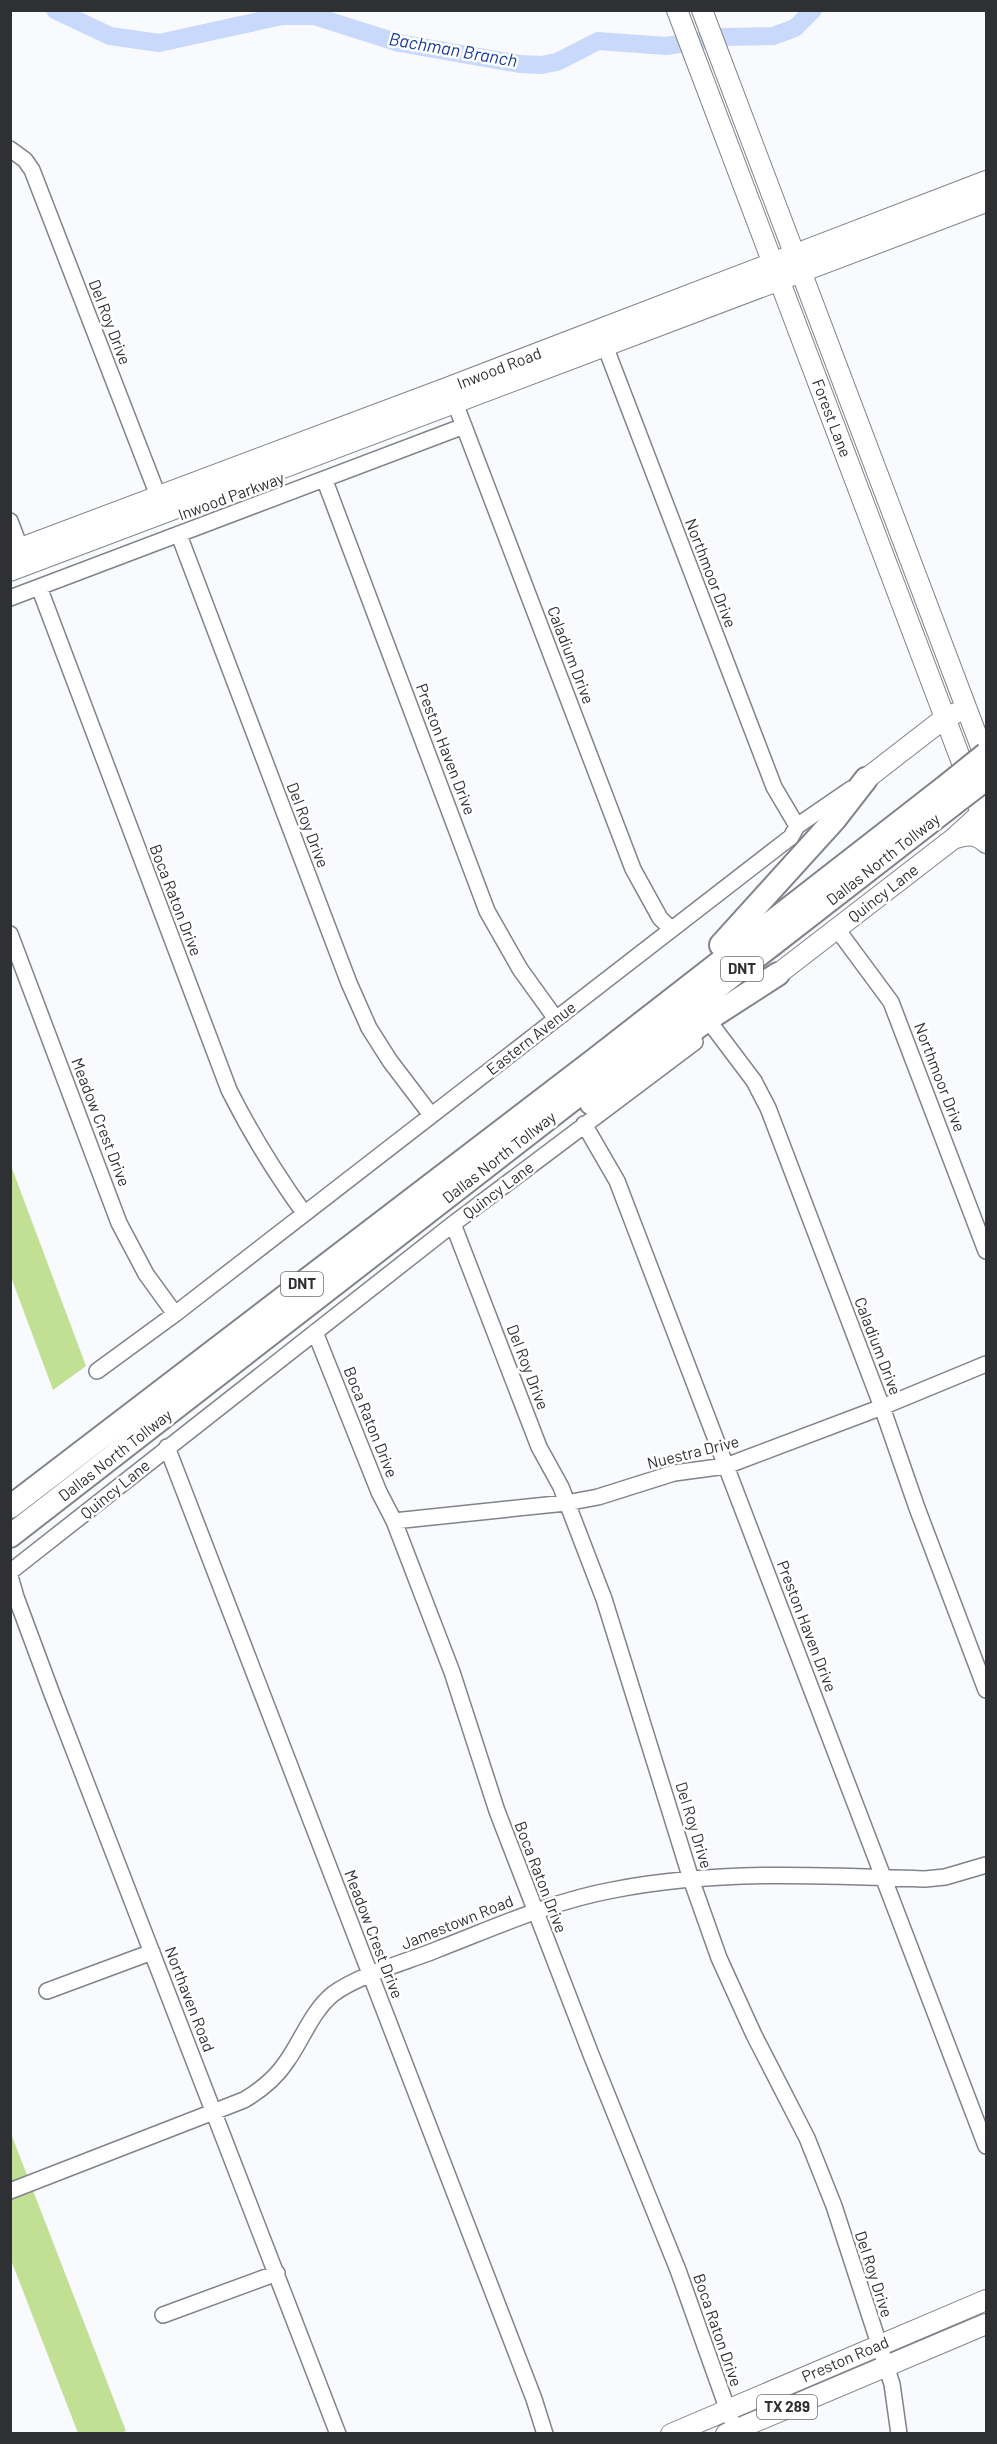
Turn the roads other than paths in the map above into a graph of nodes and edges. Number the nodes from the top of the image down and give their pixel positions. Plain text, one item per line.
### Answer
1 (702, 10) edge
2 (677, 11) edge
3 (12, 150) edge
4 (987, 181) edge
5 (987, 202) edge
6 (913, 209) junction
7 (920, 228) junction
8 (794, 254) junction
9 (773, 263) junction
10 (801, 273) junction
11 (780, 282) junction
12 (602, 338) junction
13 (816, 375) junction
14 (453, 396) junction
15 (859, 423) junction
16 (464, 426) junction
17 (877, 471) junction
18 (855, 479) junction
19 (325, 481) junction
20 (161, 503) junction
21 (10, 521) edge
22 (179, 535) junction
23 (17, 559) edge
24 (39, 587) junction
25 (10, 598) edge
26 (967, 709) junction
27 (946, 717) junction
28 (987, 754) edge
29 (987, 760) edge
30 (866, 779) junction
31 (987, 779) edge
32 (948, 796) junction
33 (985, 816) edge
34 (797, 826) junction
35 (953, 839) junction
36 (987, 843) edge
37 (671, 929) junction
38 (837, 929) junction
39 (10, 934) edge
40 (778, 974) junction
41 (664, 1004) junction
42 (556, 1019) junction
43 (714, 1028) junction
44 (431, 1116) junction
45 (584, 1124) junction
46 (531, 1132) junction
47 (304, 1213) junction
48 (453, 1224) junction
49 (987, 1251) edge
50 (175, 1314) junction
51 (315, 1332) junction
52 (987, 1364) edge
53 (97, 1371) dead end
54 (882, 1407) junction
55 (167, 1447) junction
56 (726, 1466) junction
57 (566, 1503) junction
58 (10, 1507) edge
59 (394, 1521) junction
60 (10, 1536) edge
61 (10, 1574) edge
62 (987, 1690) edge
63 (987, 1865) edge
64 (884, 1877) junction
65 (692, 1879) junction
66 (535, 1911) junction
67 (152, 1952) junction
68 (370, 1976) junction
69 (47, 1991) dead end
70 (215, 2112) junction
71 (987, 2146) edge
72 (10, 2191) edge
73 (277, 2273) junction
74 (987, 2300) edge
75 (164, 2315) dead end
76 (987, 2324) edge
77 (878, 2345) junction
78 (885, 2366) junction
79 (727, 2410) junction
80 (733, 2432) edge
81 (338, 2433) edge
82 (545, 2433) edge
83 (671, 2433) edge
84 (899, 2433) edge

1 - 8 main road, Forest Lane
2 - 9 main road, Forest Lane
3 - 20 street, Del Roy Drive
4 - 6 main road, Inwood Road
5 - 7 main road, Inwood Road
6 - 7 main road
6 - 8 main road, Inwood Road
7 - 10 main road, Inwood Road
8 - 9 main road, Inwood Road
8 - 10 main road, Forest Lane
9 - 11 main road, Forest Lane
9 - 12 main road, Inwood Road
10 - 11 main road, Inwood Road
10 - 15 main road, Forest Lane
11 - 12 main road, Inwood Road
11 - 13 main road, Forest Lane
12 - 14 main road, Inwood Road
12 - 34 street, Northmoor Drive
13 - 15 main road
13 - 18 main road, Forest Lane
14 - 16 street, Caladium Drive
14 - 20 main road, Inwood Road
15 - 17 main road, Forest Lane
16 - 19 street, Inwood Parkway
16 - 37 street, Caladium Drive
17 - 18 main road
17 - 26 main road, Forest Lane
18 - 27 main road, Forest Lane
19 - 22 street, Inwood Parkway
19 - 42 street, Preston Haven Drive
20 - 23 main road, Inwood Road
21 - 23 street
22 - 24 street, Inwood Parkway
22 - 44 street, Del Roy Drive
24 - 25 street, Inwood Parkway
24 - 47 street, Boca Raton Drive
26 - 27 main road, Eastern Avenue
26 - 29 main road, Forest Lane
27 - 30 main road, Eastern Avenue
27 - 33 main road, Forest Lane
28 - 32 highway, Dallas North Tollway / DNT, bridge
30 - 34 street, Eastern Avenue
30 - 41 highway
31 - 32 highway, Dallas North Tollway / DNT, bridge
32 - 41 highway, Dallas North Tollway / DNT
32 - 46 highway, Dallas North Tollway / DNT
33 - 35 main road, Quincy Lane
34 - 37 street, Eastern Avenue
35 - 36 main road
35 - 38 main road, Quincy Lane
37 - 42 street, Eastern Avenue
38 - 40 main road, Quincy Lane
38 - 49 street, Northmoor Drive
39 - 50 street, Meadow Crest Drive
40 - 43 street, Quincy Lane
40 - 46 highway
41 - 58 highway, Dallas North Tollway / DNT
42 - 44 street, Eastern Avenue
43 - 45 street, Quincy Lane
43 - 54 street, Caladium Drive
44 - 47 street, Eastern Avenue
45 - 48 street, Quincy Lane
45 - 56 street, Preston Haven Drive
46 - 60 highway, Dallas North Tollway / DNT
47 - 50 street, Eastern Avenue
48 - 51 street, Quincy Lane
48 - 57 street, Del Roy Drive
50 - 53 street, Eastern Avenue
51 - 55 street, Quincy Lane
51 - 59 street, Boca Raton Drive
52 - 54 street, Nuestra Drive
54 - 56 street, Nuestra Drive
54 - 62 street, Caladium Drive
55 - 61 street, Quincy Lane
55 - 68 street, Meadow Crest Drive
56 - 57 street, Nuestra Drive
56 - 64 street, Preston Haven Drive
57 - 59 street, Nuestra Drive
57 - 65 street, Del Roy Drive
59 - 66 street, Boca Raton Drive
61 - 67 street, Northaven Road
63 - 64 street, Jamestown Road
64 - 65 street, Jamestown Road
64 - 71 street, Preston Haven Drive
65 - 66 street, Jamestown Road
65 - 77 street, Del Roy Drive
66 - 68 street, Jamestown Road
66 - 79 street, Boca Raton Drive
67 - 69 street
67 - 70 street, Northaven Road
68 - 70 street, Jamestown Road
68 - 82 street, Meadow Crest Drive
70 - 72 street, Jamestown Road
70 - 73 street, Northaven Road
73 - 75 street
73 - 81 street, Northaven Road
74 - 77 main road, Preston Road / TX 289
76 - 78 main road, Preston Road / TX 289
77 - 78 street, Del Roy Drive
77 - 79 main road, Preston Road / TX 289
78 - 80 main road, Preston Road / TX 289
78 - 84 street, Del Roy Drive
79 - 80 street, Boca Raton Drive
79 - 83 main road, Preston Road / TX 289

